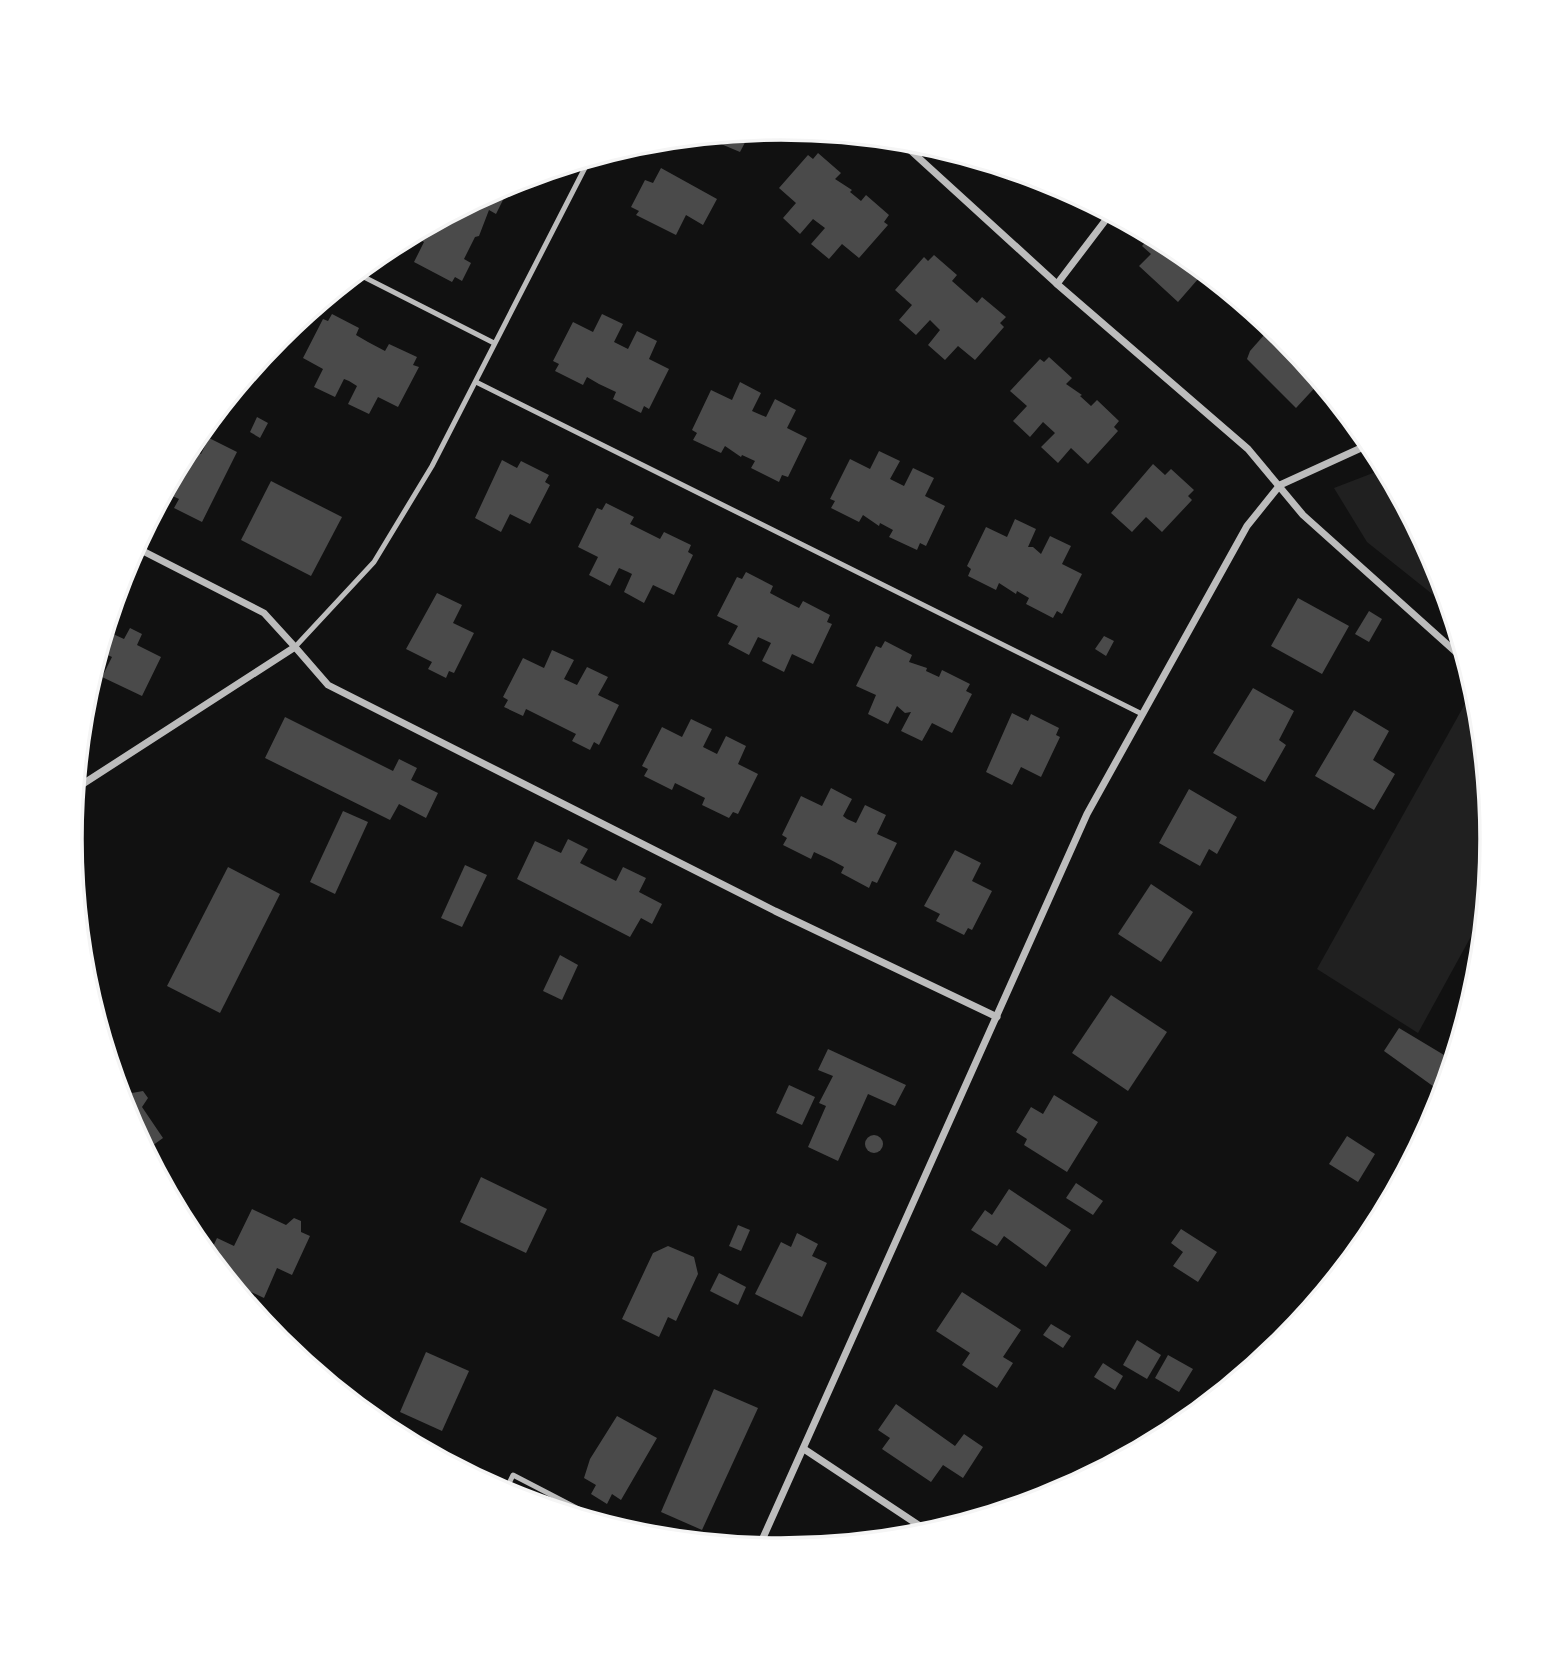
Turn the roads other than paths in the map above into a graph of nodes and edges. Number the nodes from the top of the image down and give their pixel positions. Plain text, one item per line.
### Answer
1 (914, 153) edge
2 (584, 169) edge
3 (1106, 220) edge
4 (366, 278) edge
5 (1057, 284) junction
6 (494, 343) junction
7 (476, 382) junction
8 (1361, 448) edge
9 (1279, 485) junction
10 (144, 552) edge
11 (295, 647) junction
12 (1455, 651) edge
13 (1142, 714) junction
14 (85, 783) edge
15 (997, 1017) junction
16 (804, 1449) junction
17 (509, 1484) edge
18 (576, 1508) edge
19 (918, 1525) edge
20 (763, 1538) edge

1 - 5 street
2 - 6 lane
3 - 5 street
4 - 6 lane
5 - 9 street
6 - 7 lane
7 - 11 lane
7 - 13 lane
8 - 9 street
9 - 12 street
9 - 13 street
10 - 11 street
11 - 14 street
11 - 15 street
13 - 15 street
15 - 16 street
16 - 19 street
16 - 20 street
17 - 18 lane

